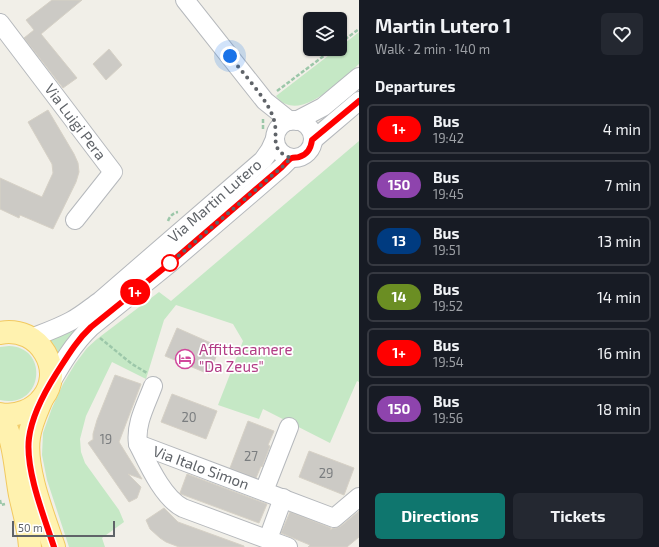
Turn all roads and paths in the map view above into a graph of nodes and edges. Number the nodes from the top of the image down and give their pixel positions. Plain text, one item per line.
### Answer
1 (186, 0) edge
2 (0, 23) edge
3 (359, 29) edge
4 (347, 38) edge
5 (324, 56) edge
6 (359, 77) edge
7 (269, 98) junction
8 (359, 101) edge
9 (293, 121) junction
10 (276, 136) junction
11 (312, 140) junction
12 (291, 158) junction
13 (75, 220) dead end
14 (11, 332) edge
15 (97, 336) dead end
16 (153, 386) joint
17 (45, 392) junction
18 (0, 415) edge
19 (289, 427) dead end
20 (138, 444) junction
21 (0, 452) edge
22 (18, 479) junction
23 (264, 492) junction
24 (359, 497) edge
25 (283, 498) junction
26 (268, 540) junction
27 (30, 547) edge
28 (54, 547) edge
29 (288, 547) edge

1 - 7 street
2 - 13 street, Via Luigi Pera
3 - 4 path
5 - 7 path
6 - 9 street
7 - 9 street
7 - 10 street
8 - 11 street
9 - 10 street
9 - 11 street
10 - 12 street
10 - 14 street, Via Martin Lutero
11 - 12 street
12 - 17 street, Via Martin Lutero
14 - 17 main road
15 - 16 path
16 - 20 street, Via Italo Simon
17 - 18 main road
17 - 28 main road
18 - 22 main road
19 - 23 street, Via Italo Simon
20 - 23 street, Via Italo Simon
20 - 26 street, Via Italo Simon
21 - 22 street
22 - 27 main road
23 - 25 street, Via Italo Simon
24 - 25 street, Via Italo Simon
25 - 26 street
26 - 29 street, Via Italo Simon

